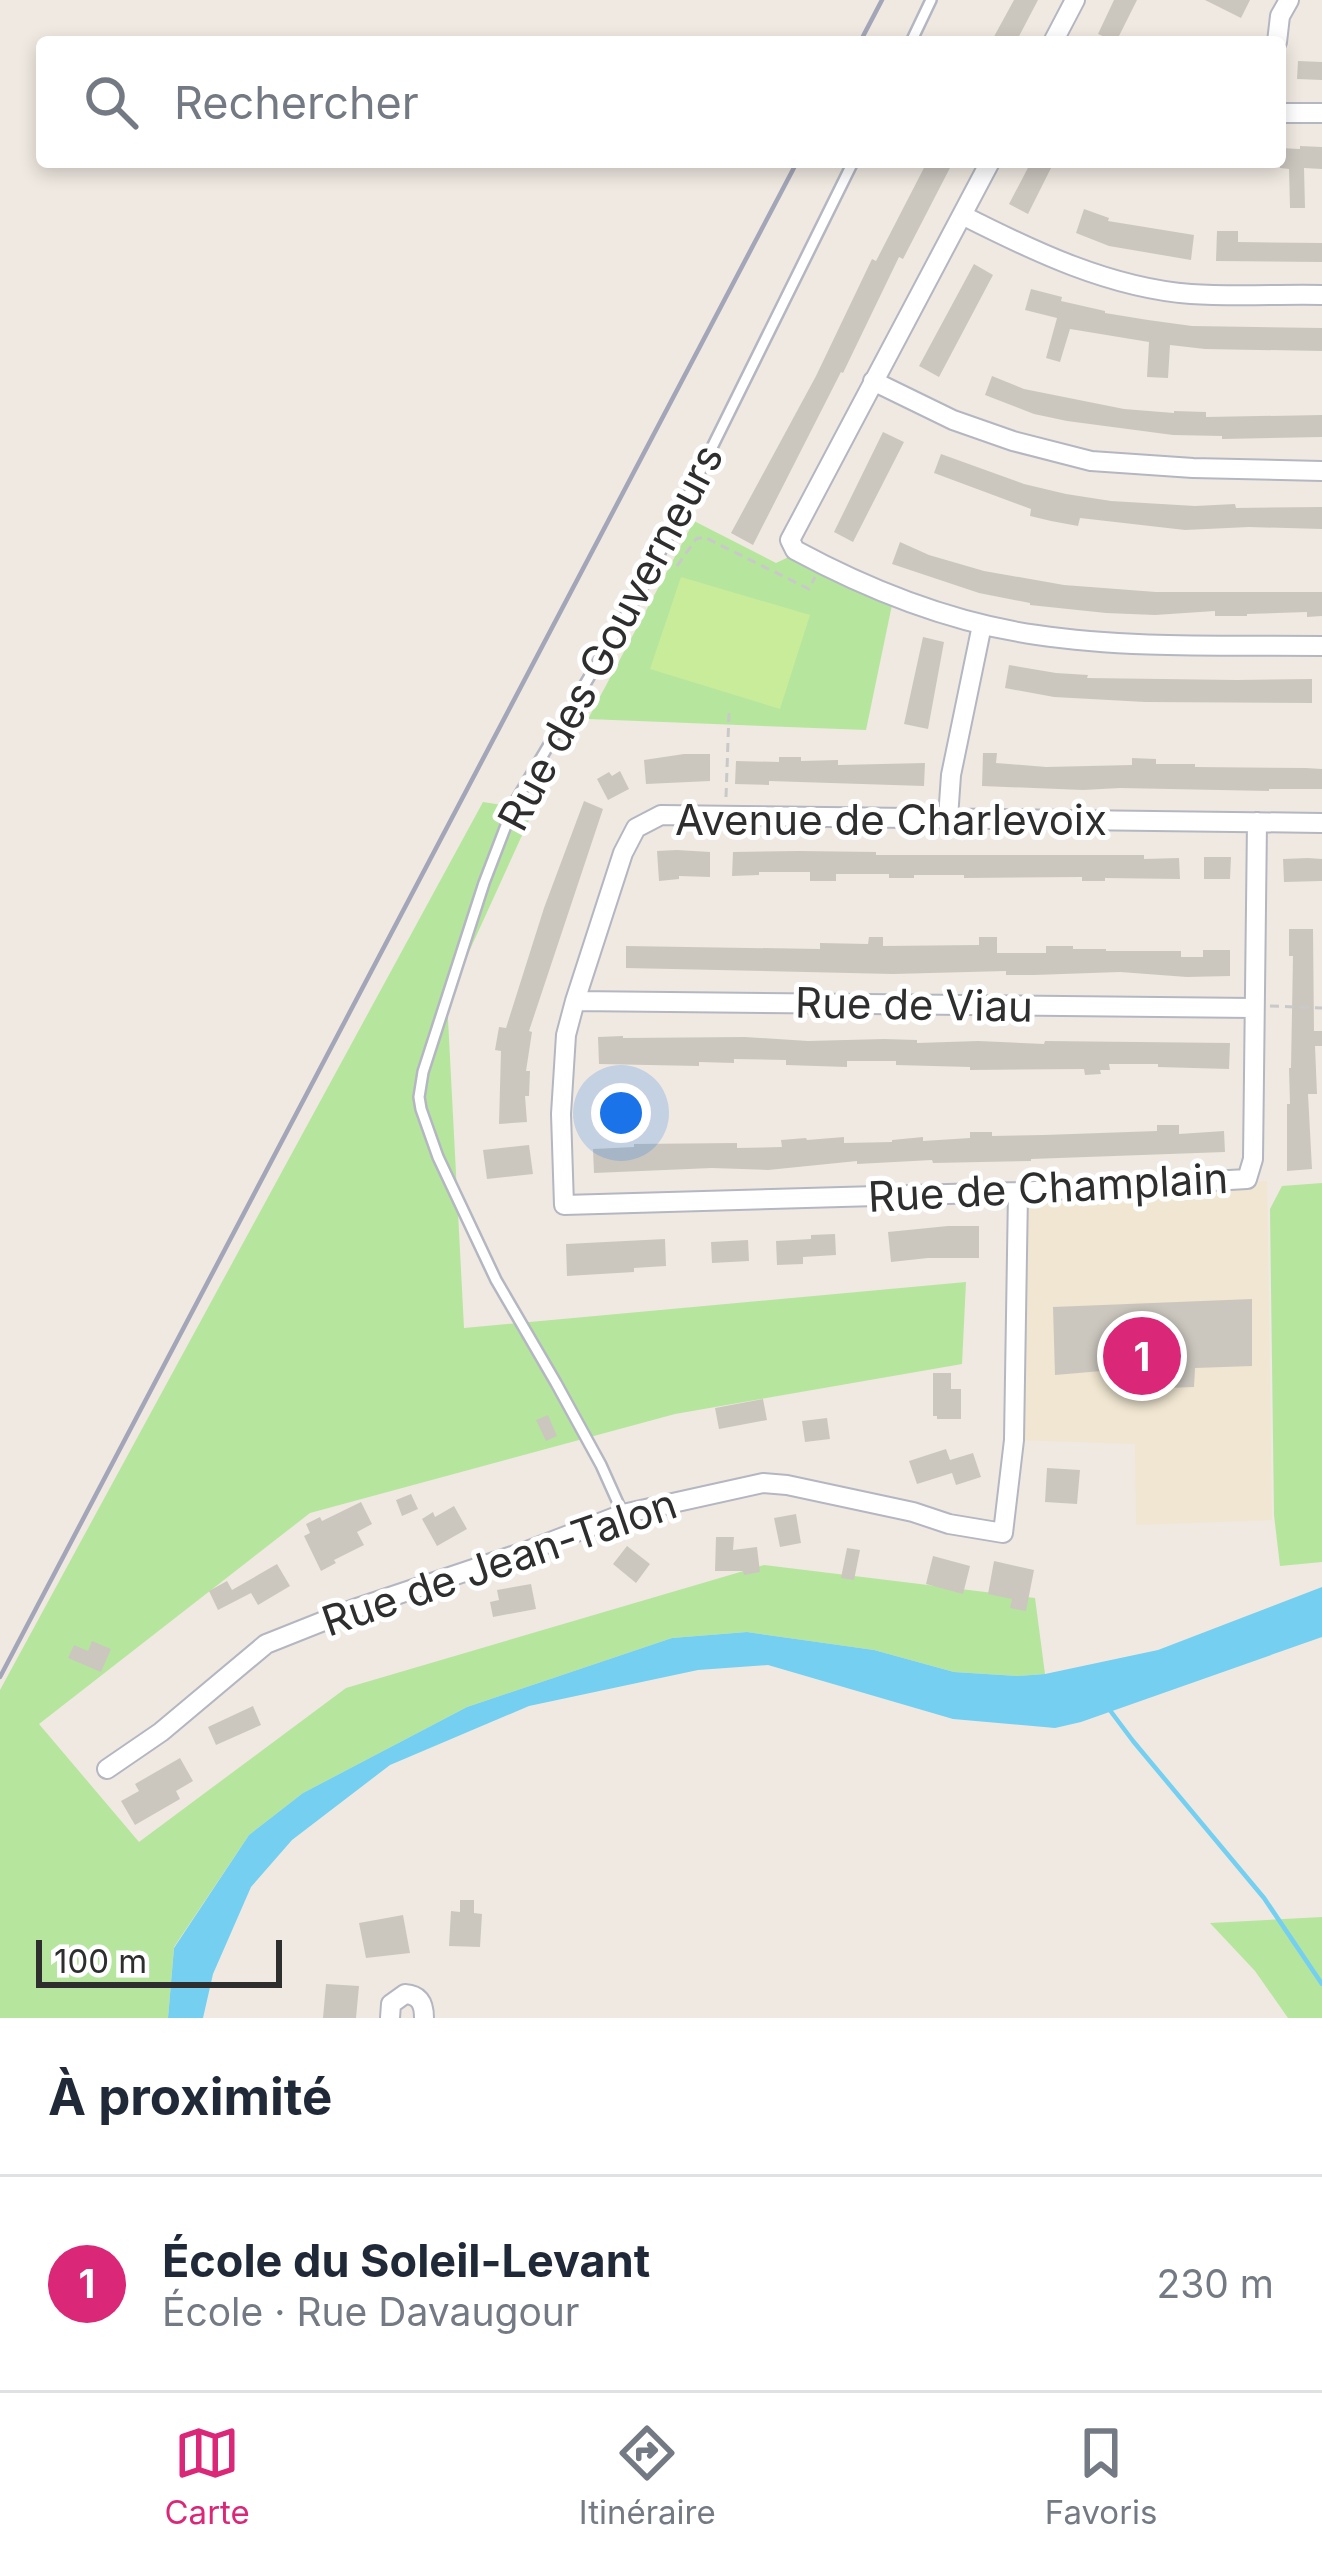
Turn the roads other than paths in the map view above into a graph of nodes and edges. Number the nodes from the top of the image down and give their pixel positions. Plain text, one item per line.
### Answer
1 (932, 0) edge
2 (1075, 0) edge
3 (1288, 0) edge
4 (914, 36) edge
5 (1056, 36) edge
6 (1278, 36) edge
7 (1286, 113) edge
8 (1322, 113) edge
9 (851, 168) edge
10 (987, 168) edge
11 (962, 215) junction
12 (1322, 295) edge
13 (873, 381) junction
14 (1322, 471) edge
15 (982, 625) junction
16 (1322, 646) edge
17 (948, 818) junction
18 (1257, 822) junction
19 (1322, 823) edge
20 (574, 1001) junction
21 (1253, 1008) junction
22 (1018, 1192) junction
23 (564, 1205) joint
24 (623, 1514) junction
25 (107, 1769) dead end
26 (390, 2018) edge
27 (424, 2018) edge

1 - 4 lane
2 - 5 street
3 - 6 street
7 - 8 street
9 - 24 lane, Rue des Gouverneurs
10 - 11 street
11 - 12 street
11 - 13 street
13 - 14 street
13 - 15 street
15 - 16 street
15 - 17 street
17 - 18 street, Avenue de Charlevoix
17 - 20 street, Avenue de Charlevoix
18 - 19 street, Avenue de Charlevoix
18 - 21 street, Rue de Champlain
20 - 21 street, Rue de Viau
20 - 23 street, Avenue de Charlevoix
21 - 22 street, Rue de Champlain
22 - 23 street, Rue de Champlain
22 - 24 street, Rue de Jean-Talon
24 - 25 street, Rue de Jean-Talon
26 - 27 street

